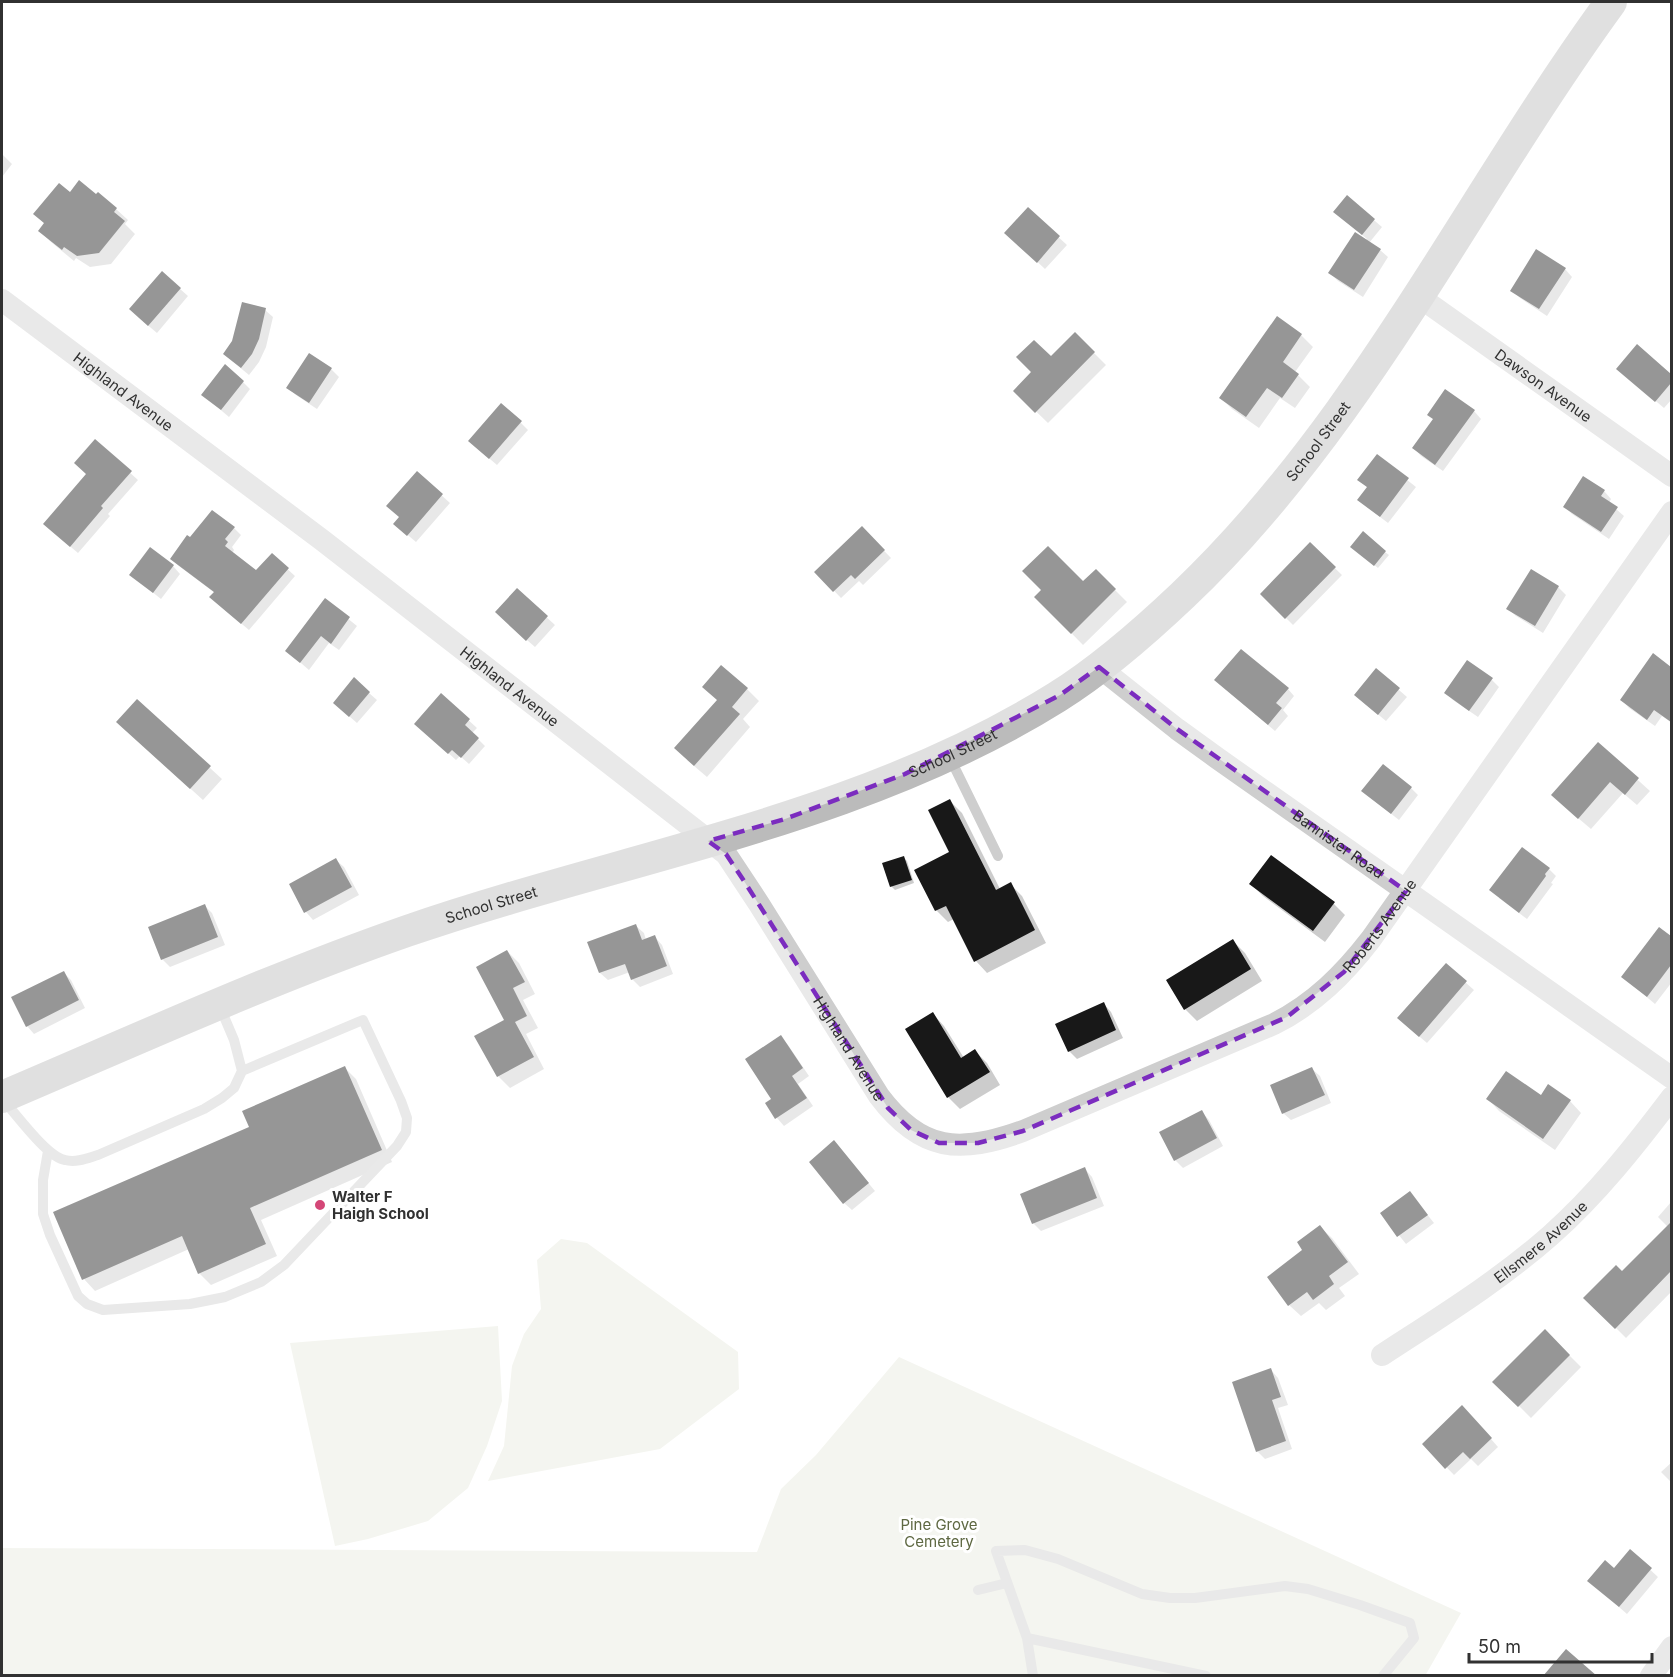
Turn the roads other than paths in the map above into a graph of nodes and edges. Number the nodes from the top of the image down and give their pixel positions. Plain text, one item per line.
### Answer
1 (1611, 2) edge
2 (1418, 296) junction
3 (2, 300) edge
4 (1671, 476) edge
5 (1671, 512) edge
6 (1100, 667) junction
7 (949, 755) junction
8 (708, 841) junction
9 (998, 856) dead end
10 (1406, 891) junction
11 (219, 1004) junction
12 (242, 1071) junction
13 (1671, 1078) edge
14 (2, 1097) edge
15 (1671, 1097) edge
16 (939, 1143) joint
17 (48, 1151) junction
18 (1382, 1355) dead end
19 (1007, 1582) junction
20 (978, 1590) dead end
21 (1027, 1638) junction
22 (1671, 1647) edge
23 (1033, 1676) edge
24 (1206, 1676) edge
25 (1383, 1676) edge
26 (1651, 1676) edge

1 - 2 street, School Street
2 - 4 street, Dawson Avenue
2 - 6 street, School Street
3 - 8 street, Highland Avenue
5 - 10 street, Roberts Avenue
6 - 7 street, School Street
6 - 10 street, Bannister Road
7 - 8 street, School Street
7 - 9 lane
8 - 11 street, School Street
8 - 16 street, Highland Avenue
10 - 13 street, Bannister Road
10 - 16 street, Roberts Avenue
11 - 12 lane
11 - 14 street, School Street
12 - 17 lane
12 - 17 lane
14 - 17 lane
15 - 18 street, Ellsmere Avenue
19 - 20 lane
19 - 21 lane
19 - 25 lane
21 - 23 lane
21 - 24 lane
22 - 26 street

